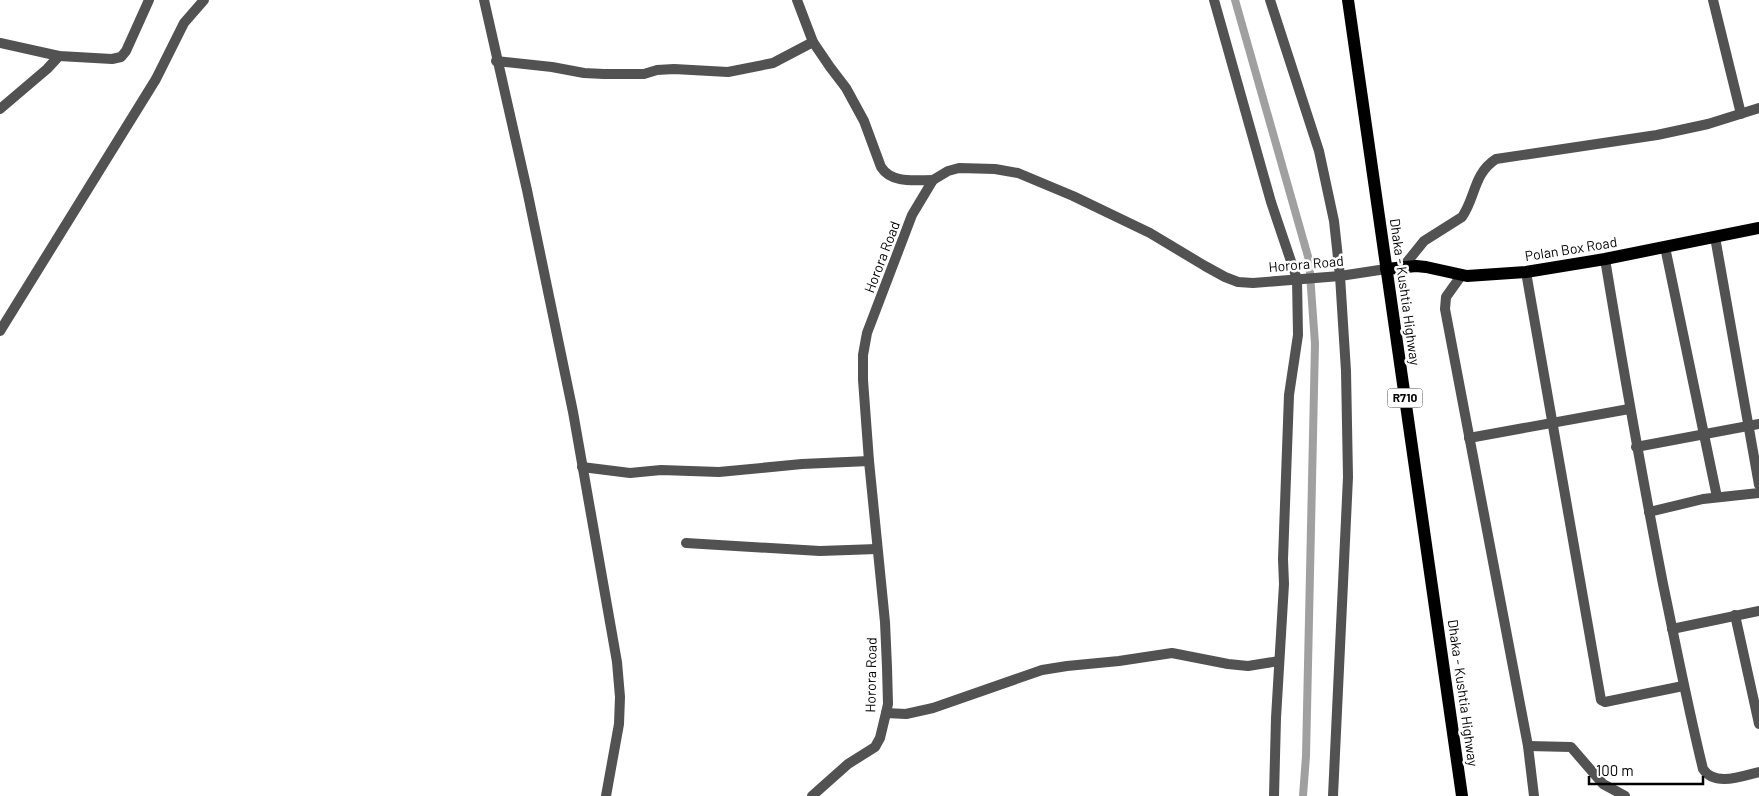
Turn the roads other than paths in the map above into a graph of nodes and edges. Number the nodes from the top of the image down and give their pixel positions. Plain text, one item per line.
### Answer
1 (149, 0) edge
2 (204, 0) edge
3 (484, 0) edge
4 (797, 0) edge
5 (1214, 0) edge
6 (1270, 0) edge
7 (1348, 0) edge
8 (1713, 0) edge
9 (0, 42) edge
10 (813, 42) junction
11 (59, 56) junction
12 (496, 61) junction
13 (1759, 108) edge
14 (0, 109) edge
15 (1741, 114) junction
16 (933, 180) junction
17 (1759, 229) edge
18 (1715, 237) junction
19 (1665, 247) junction
20 (1605, 259) junction
21 (1402, 267) junction
22 (1386, 269) junction
23 (1526, 272) junction
24 (1340, 276) junction
25 (1460, 276) junction
26 (1298, 279) junction
27 (0, 331) edge
28 (1629, 409) junction
29 (1552, 424) junction
30 (1754, 425) edge
31 (1703, 434) junction
32 (1470, 438) junction
33 (1636, 447) junction
34 (869, 461) junction
35 (582, 467) junction
36 (1759, 485) edge
37 (1759, 492) edge
38 (1717, 498) junction
39 (1649, 512) junction
40 (686, 543) dead end
41 (878, 549) junction
42 (1759, 611) edge
43 (1735, 616) junction
44 (1672, 628) junction
45 (1279, 661) junction
46 (1683, 686) junction
47 (886, 713) junction
48 (1759, 724) edge
49 (1528, 746) junction
50 (1759, 772) edge
51 (606, 796) edge
52 (812, 796) edge
53 (1274, 796) edge
54 (1333, 796) edge
55 (1462, 796) edge
56 (1534, 796) edge
57 (1625, 796) edge

1 - 11 street
2 - 27 street
3 - 12 street
4 - 10 street
5 - 26 street
6 - 24 street
7 - 22 main road, Dhaka - Kushtia Highway / R710
8 - 15 street
9 - 11 street
10 - 12 street
10 - 16 street
11 - 14 street
12 - 35 street
13 - 15 street
15 - 21 street
16 - 26 street, Horora Road
16 - 34 street, Horora Road
17 - 18 main road, Polan Box Road
18 - 19 main road, Polan Box Road
18 - 30 street
19 - 20 main road, Polan Box Road
19 - 31 street
20 - 23 main road, Polan Box Road
20 - 28 street
21 - 22 main road, Polan Box Road
21 - 25 main road, Polan Box Road
22 - 24 street, Horora Road
22 - 55 main road, Dhaka - Kushtia Highway / R710
23 - 25 main road, Polan Box Road
23 - 29 street
24 - 26 street, Horora Road
24 - 54 street
25 - 32 street
26 - 45 street
28 - 29 street
28 - 33 street
29 - 32 street
29 - 46 street
30 - 31 street
30 - 36 street
31 - 33 street
31 - 38 street
32 - 49 street
33 - 39 street
34 - 35 street
34 - 41 street, Horora Road
35 - 51 street
37 - 38 street
38 - 39 street
39 - 44 street
40 - 41 street
41 - 47 street, Horora Road
42 - 43 street
43 - 44 street
43 - 48 street
44 - 46 street
45 - 47 street
45 - 53 street
46 - 50 street
47 - 52 street, Horora Road
49 - 56 street
49 - 57 street

